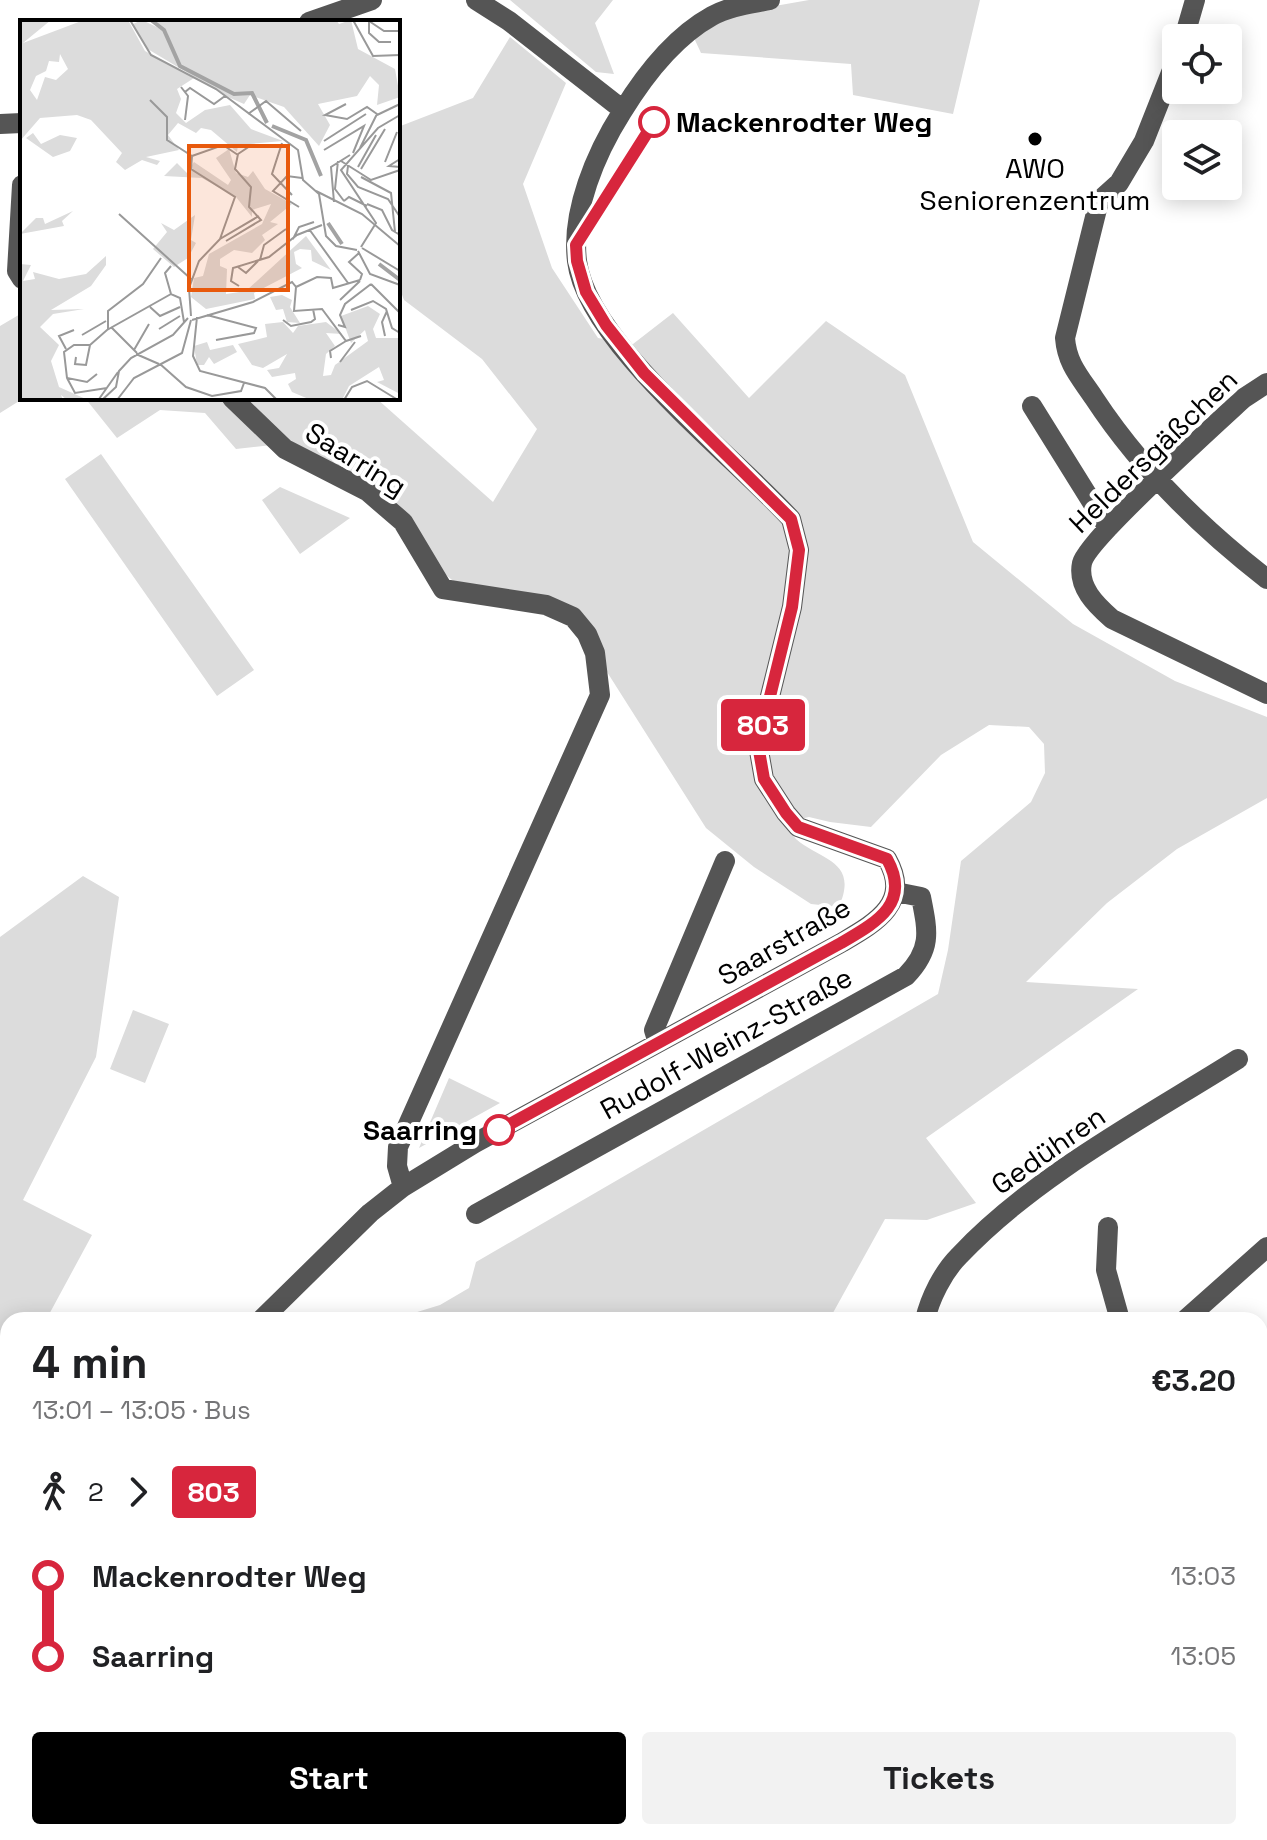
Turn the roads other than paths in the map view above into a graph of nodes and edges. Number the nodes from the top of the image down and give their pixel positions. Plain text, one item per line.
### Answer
1 (372, 0) edge
2 (476, 0) edge
3 (770, 0) edge
4 (1195, 0) edge
5 (315, 20) edge
6 (1188, 24) edge
7 (1162, 95) edge
8 (623, 110) junction
9 (20, 123) edge
10 (0, 124) edge
11 (20, 219) edge
12 (20, 276) edge
13 (1267, 383) edge
14 (234, 400) edge
15 (1032, 406) dead end
16 (1159, 480) junction
17 (1108, 528) junction
18 (1267, 579) edge
19 (1267, 694) edge
20 (725, 861) dead end
21 (896, 892) junction
22 (658, 1043) junction
23 (1238, 1059) dead end
24 (403, 1187) junction
25 (476, 1214) dead end
26 (1108, 1227) dead end
27 (1267, 1247) edge
28 (269, 1312) edge
29 (927, 1312) edge
30 (1118, 1312) edge
31 (1194, 1312) edge

1 - 5 street
2 - 8 street
3 - 8 street
4 - 6 street
7 - 16 street
8 - 21 street
9 - 10 street
11 - 12 street
13 - 16 street, Heldersgäßchen
14 - 24 street, Saarring
15 - 17 street
16 - 17 street, Heldersgäßchen
16 - 18 street
17 - 19 street, Heldersgäßchen
20 - 22 street
21 - 22 street, Saarstraße
21 - 25 street, Rudolf-Weinz-Straße
22 - 24 street, Saarstraße
23 - 29 street, Gedühren
24 - 28 street, Saarstraße
26 - 30 street
27 - 31 street

